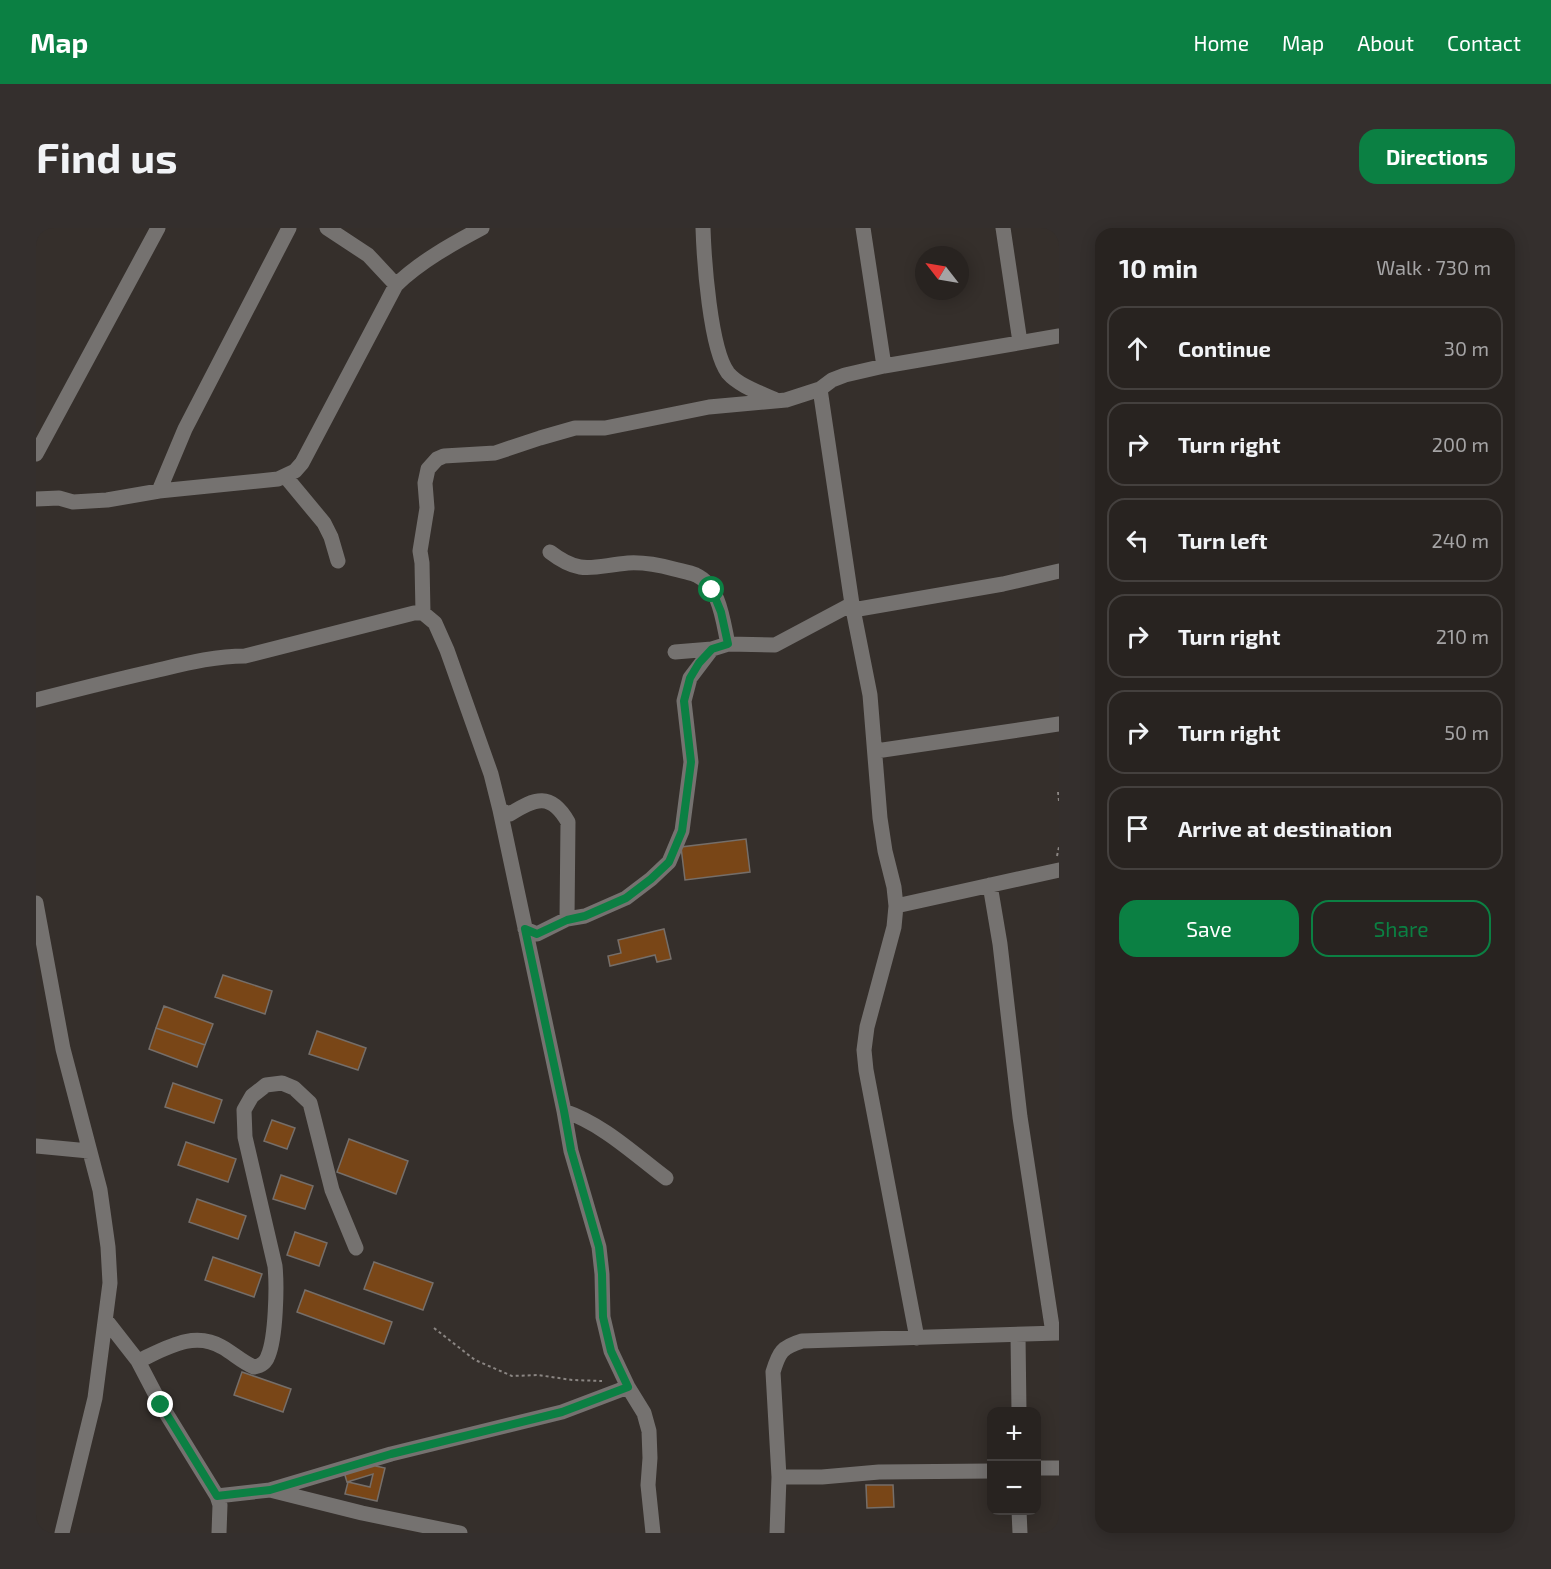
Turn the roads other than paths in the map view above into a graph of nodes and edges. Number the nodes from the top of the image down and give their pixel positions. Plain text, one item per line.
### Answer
1 (158, 228) edge
2 (289, 228) edge
3 (327, 228) edge
4 (482, 228) edge
5 (703, 228) edge
6 (863, 228) edge
7 (1003, 228) edge
8 (396, 285) junction
9 (1059, 336) edge
10 (1020, 342) junction
11 (884, 366) junction
12 (820, 389) junction
13 (776, 400) junction
14 (36, 454) edge
15 (285, 476) junction
16 (159, 491) junction
17 (36, 499) edge
18 (550, 552) dead end
19 (338, 561) dead end
20 (1059, 570) edge
21 (852, 607) junction
22 (423, 613) junction
23 (728, 644) junction
24 (712, 649) junction
25 (675, 652) dead end
26 (36, 700) edge
27 (1059, 724) edge
28 (876, 751) junction
29 (500, 810) junction
30 (1059, 870) edge
31 (990, 885) junction
32 (36, 903) edge
33 (896, 906) junction
34 (567, 920) junction
35 (525, 929) junction
36 (564, 1111) junction
37 (36, 1146) edge
38 (89, 1151) junction
39 (666, 1178) dead end
40 (356, 1248) dead end
41 (106, 1320) junction
42 (1056, 1333) edge
43 (1018, 1335) junction
44 (917, 1338) junction
45 (138, 1361) junction
46 (625, 1381) junction
47 (1019, 1407) edge
48 (1041, 1468) edge
49 (1059, 1468) edge
50 (987, 1471) edge
51 (779, 1477) junction
52 (270, 1490) junction
53 (217, 1496) junction
54 (1019, 1515) edge
55 (62, 1533) edge
56 (219, 1533) edge
57 (460, 1533) edge
58 (653, 1533) edge
59 (777, 1533) edge
60 (1020, 1533) edge

1 - 14 street
2 - 16 street
3 - 8 street
4 - 8 street
5 - 13 street
6 - 11 street
7 - 10 street
8 - 15 street
9 - 10 street
10 - 11 street
11 - 12 street
12 - 13 street
12 - 21 street
13 - 22 street
15 - 16 street
15 - 19 street
16 - 17 street
18 - 23 street
20 - 21 street
21 - 23 street
21 - 28 street
22 - 26 street
22 - 29 street
23 - 24 street
24 - 25 street
24 - 34 street
27 - 28 street
28 - 33 street
29 - 34 street
29 - 35 street
30 - 31 street
31 - 33 street
31 - 42 street
32 - 38 street
33 - 44 street
34 - 35 street
35 - 36 street
36 - 39 street
36 - 46 street
37 - 38 street
38 - 41 street
40 - 45 street
41 - 45 street
41 - 55 street
42 - 43 street
43 - 44 street
43 - 47 street
44 - 51 street
45 - 53 street
46 - 52 street
46 - 58 street
48 - 49 street
50 - 51 street
51 - 59 street
52 - 53 street
52 - 57 street
53 - 56 street
54 - 60 street

